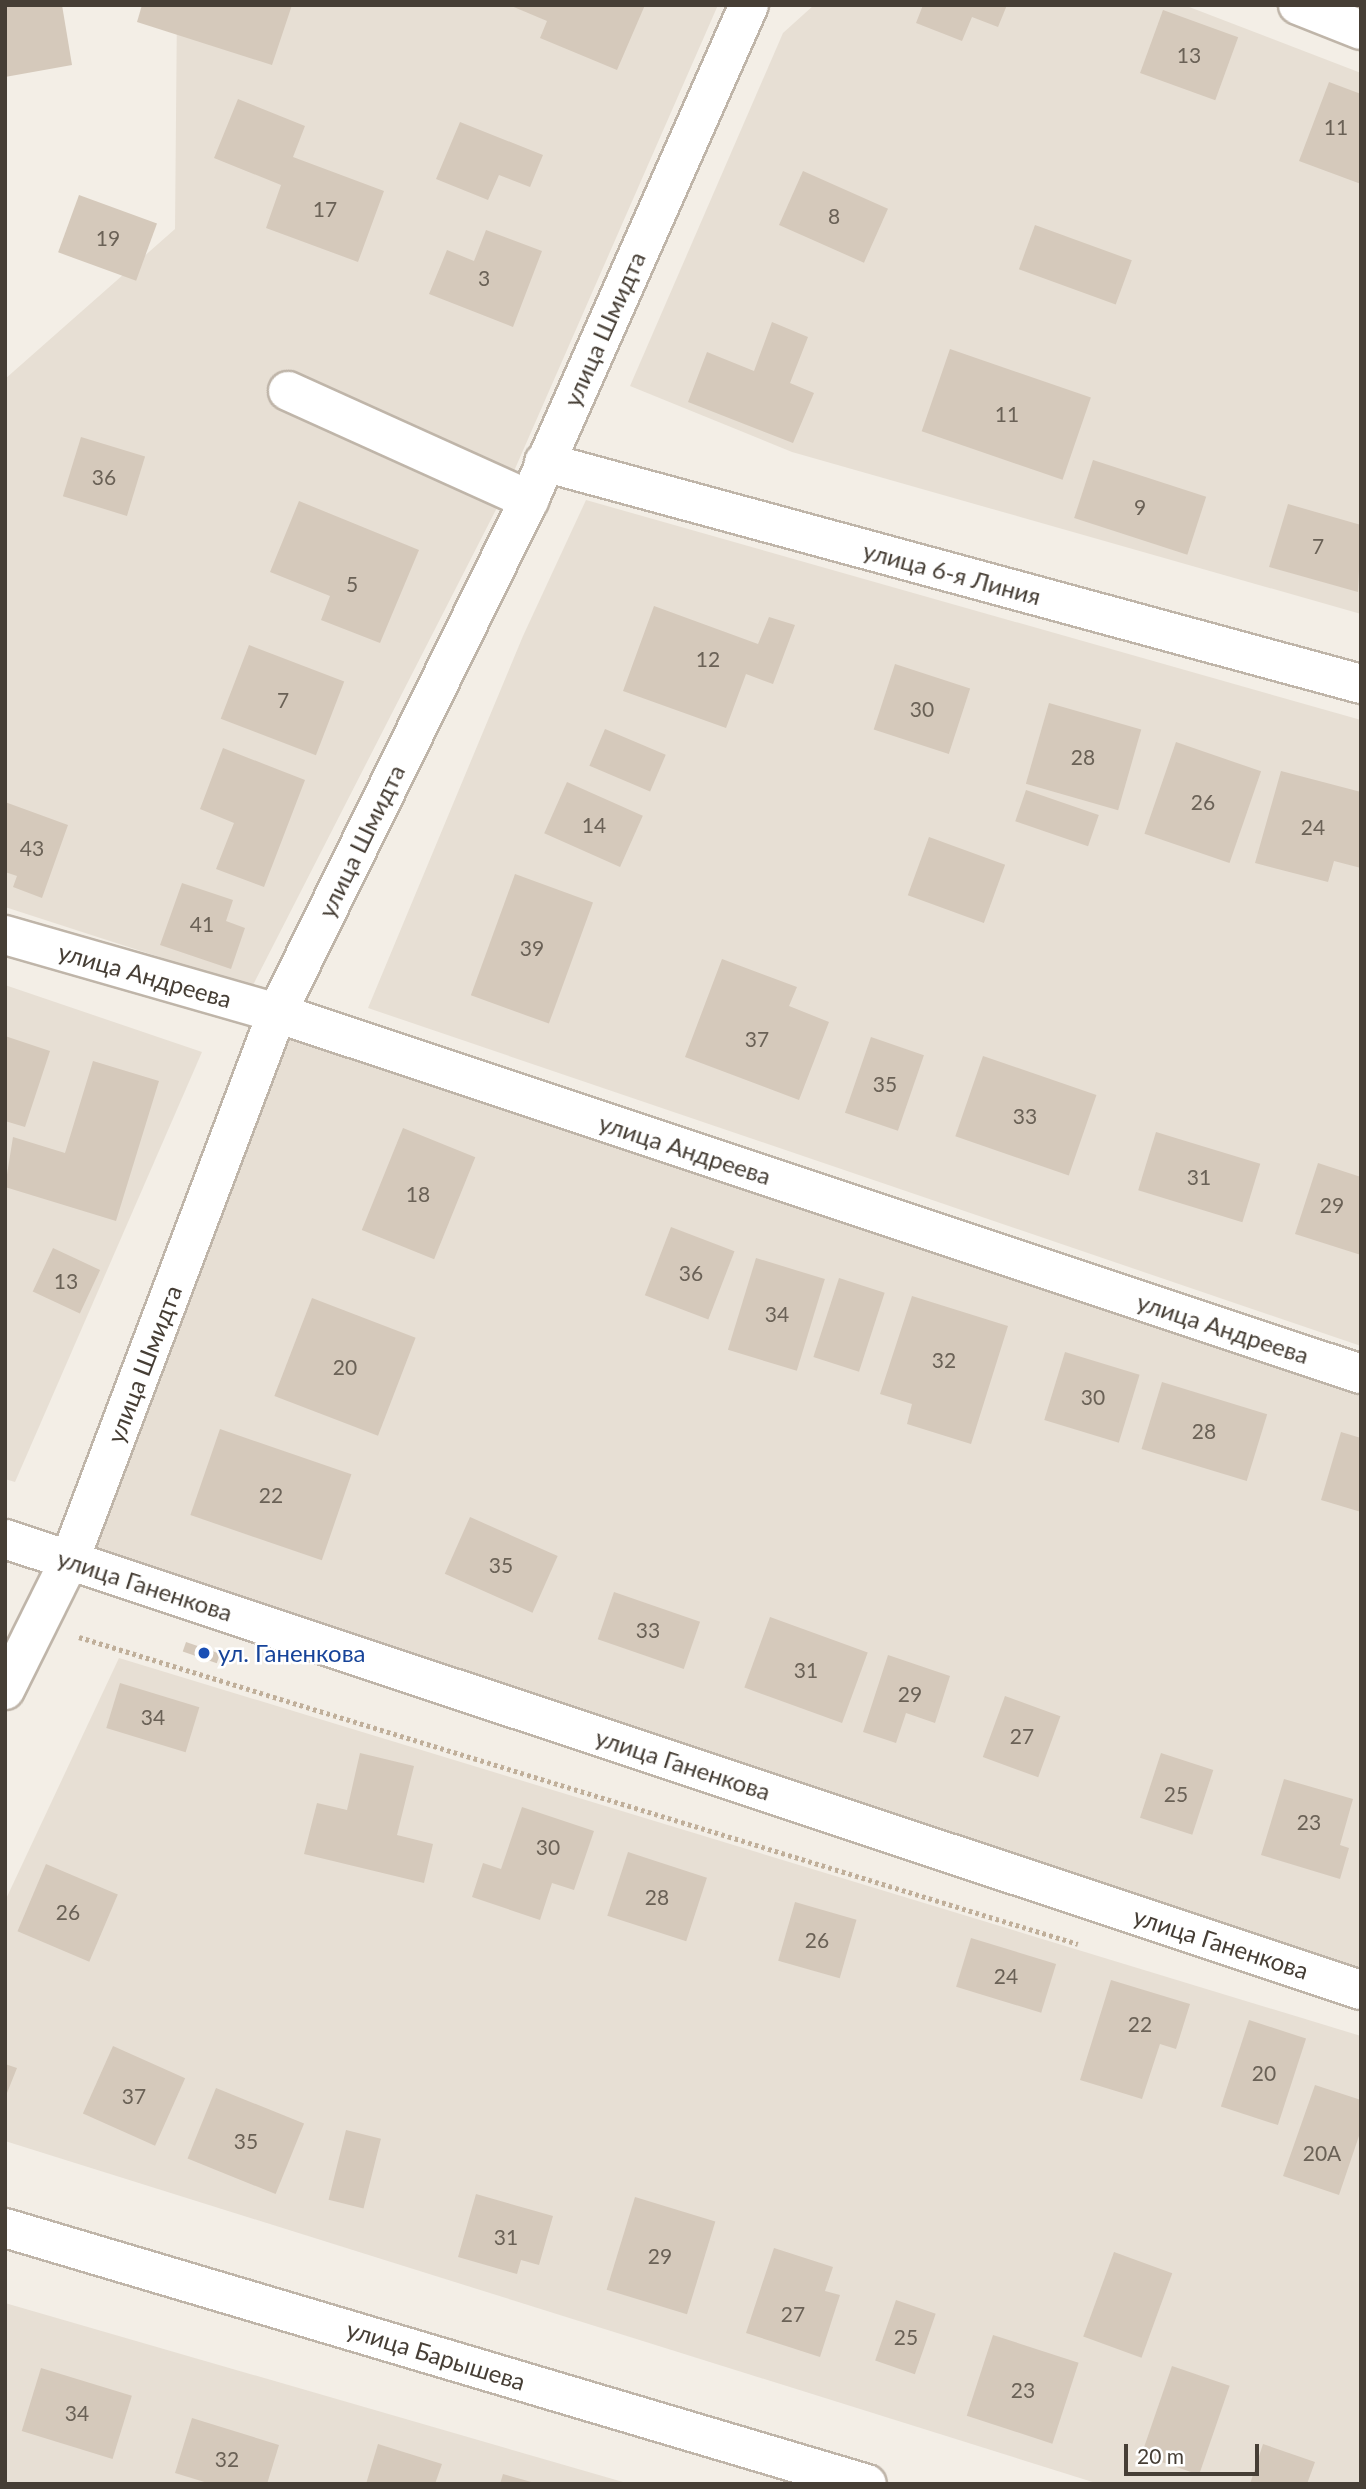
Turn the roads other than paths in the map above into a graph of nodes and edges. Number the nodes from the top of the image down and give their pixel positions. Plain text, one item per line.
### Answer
1 (749, 5) edge
2 (1298, 5) edge
3 (1361, 30) edge
4 (288, 391) dead end
5 (544, 462) junction
6 (528, 500) junction
7 (1361, 684) edge
8 (5, 934) edge
9 (277, 1013) junction
10 (1361, 1374) edge
11 (5, 1539) edge
12 (70, 1559) junction
13 (5, 1690) edge
14 (1361, 1990) edge
15 (5, 2228) edge
16 (867, 2484) edge

1 - 5 street, улица Шмидта
2 - 3 street
4 - 6 street
5 - 6 street, улица Шмидта
5 - 7 street, улица 6-я Линия
6 - 9 street, улица Шмидта
8 - 9 street, улица Андреева
9 - 10 street, улица Андреева
9 - 12 street, улица Шмидта
11 - 12 street, улица Ганенкова
12 - 13 street, улица Шмидта
12 - 14 street, улица Ганенкова
15 - 16 street, улица Барышева

